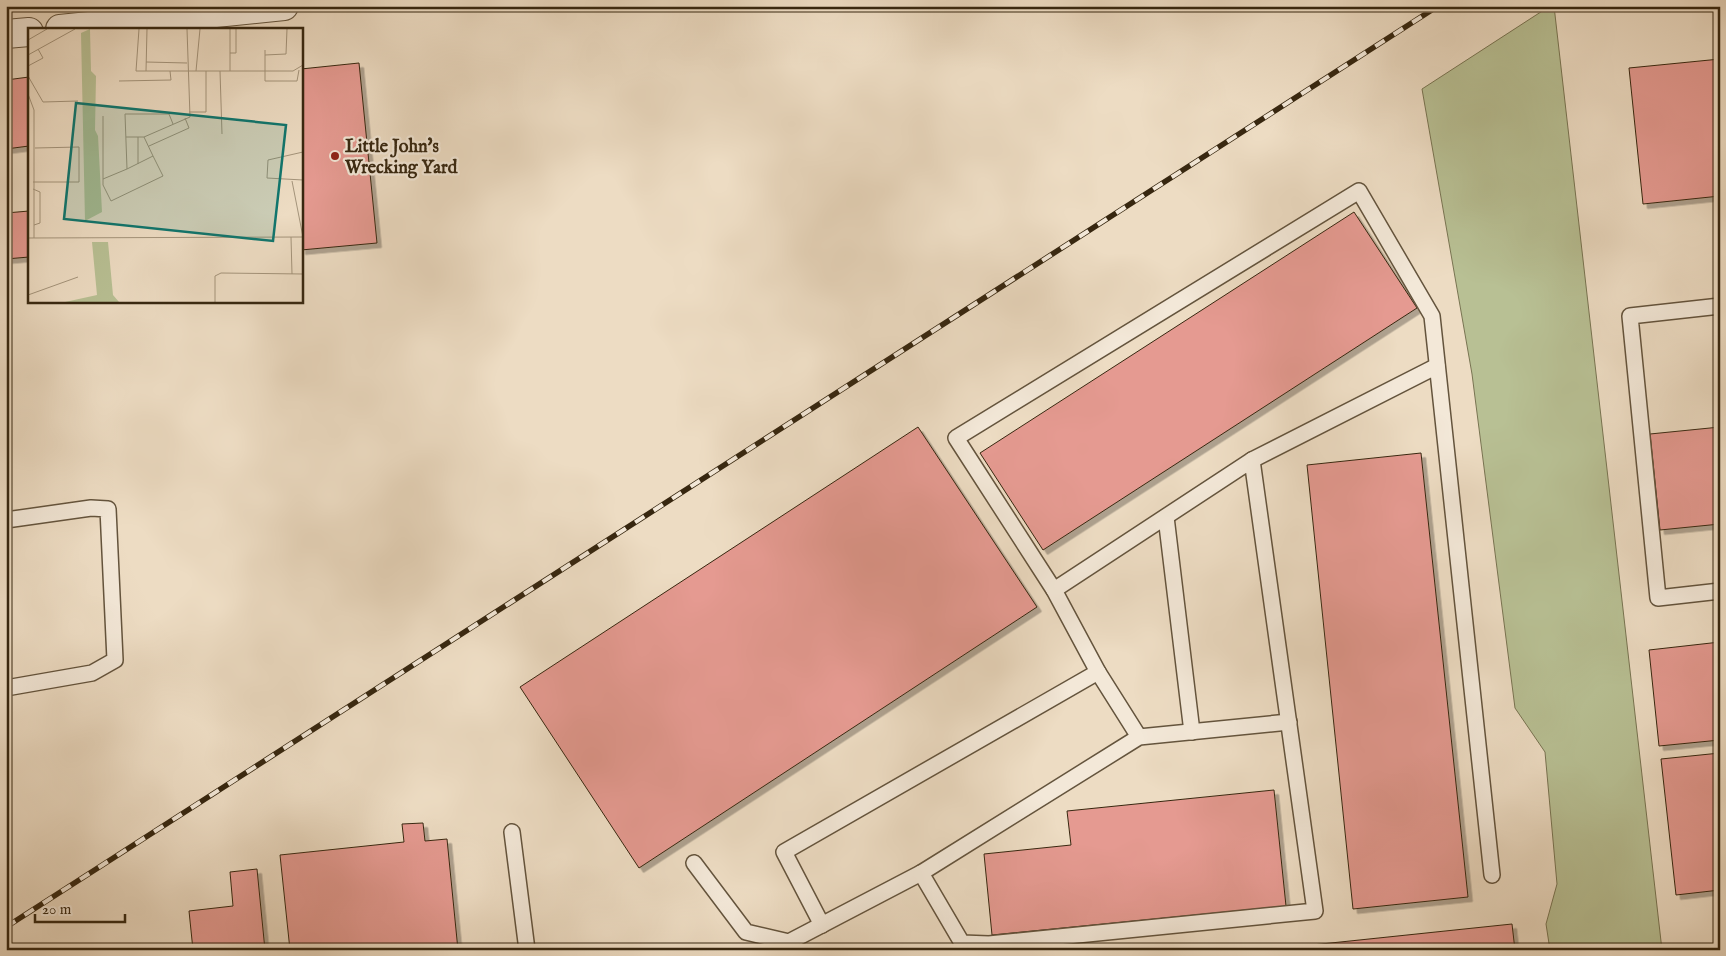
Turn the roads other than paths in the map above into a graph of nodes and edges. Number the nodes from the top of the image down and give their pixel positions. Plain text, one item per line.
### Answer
1 (284, 6) edge
2 (70, 28) edge
3 (28, 32) edge
4 (6, 34) edge
5 (1720, 306) edge
6 (1437, 366) junction
7 (1252, 460) junction
8 (1166, 516) junction
9 (6, 520) edge
10 (1054, 590) junction
11 (1720, 592) edge
12 (1098, 672) junction
13 (6, 688) edge
14 (1289, 722) junction
15 (1192, 732) junction
16 (1139, 737) junction
17 (512, 832) dead end
18 (694, 863) dead end
19 (921, 873) junction
20 (1492, 875) dead end
21 (822, 925) junction
22 (790, 946) edge
23 (527, 950) edge

1 - 2 street
3 - 4 street
5 - 11 lane
6 - 7 lane
6 - 10 lane
6 - 20 lane
7 - 8 lane
7 - 14 lane
8 - 10 lane
8 - 15 lane
9 - 13 lane
10 - 12 lane
12 - 16 lane
12 - 21 lane
14 - 15 lane
14 - 19 lane
15 - 16 lane
16 - 19 lane
17 - 23 lane
18 - 22 lane
19 - 21 lane
21 - 22 lane

